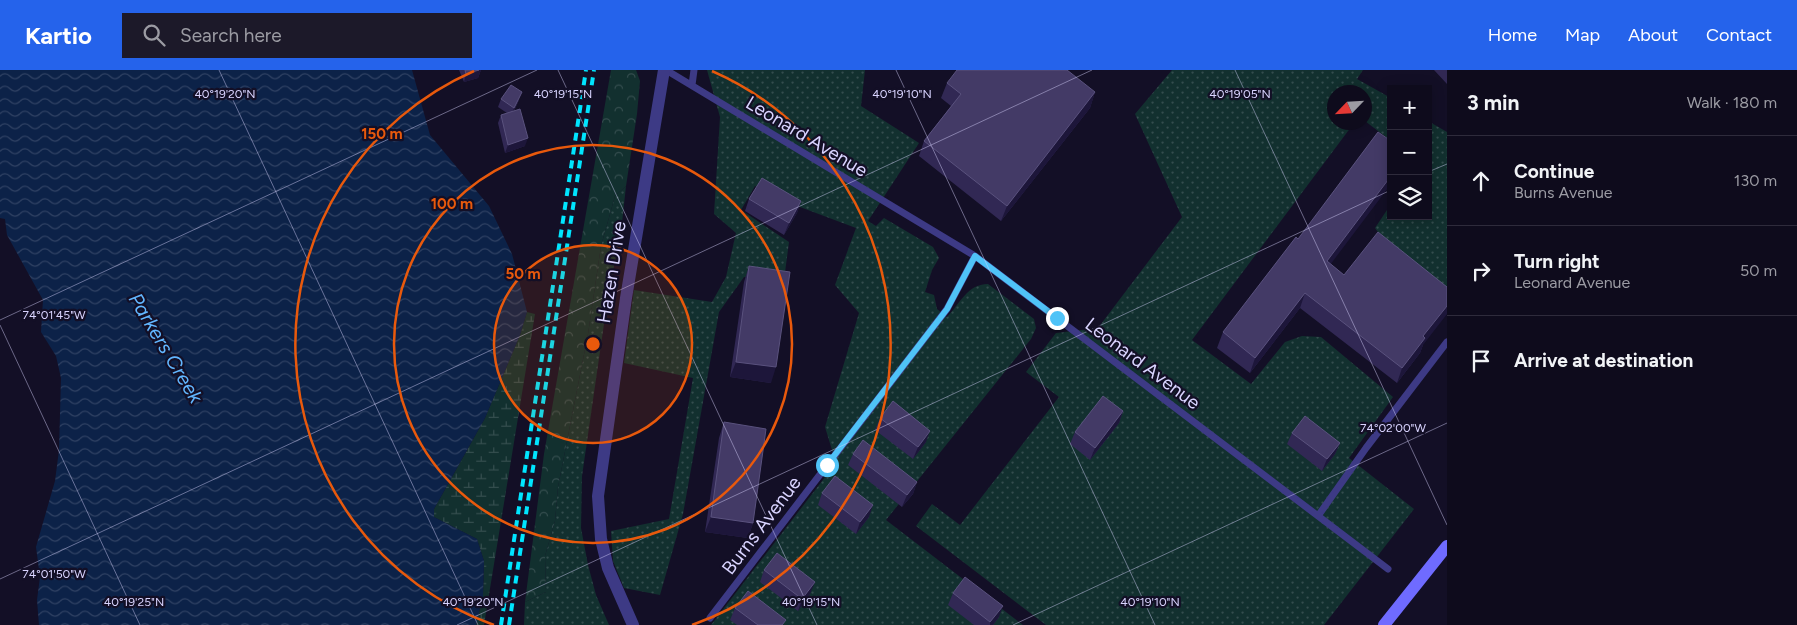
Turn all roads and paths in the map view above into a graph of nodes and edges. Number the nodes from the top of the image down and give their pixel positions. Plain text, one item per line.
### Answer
1 (665, 70) edge
2 (694, 70) edge
3 (692, 85) junction
4 (975, 256) junction
5 (1447, 342) edge
6 (1318, 516) junction
7 (1447, 546) edge
8 (1388, 569) dead end
9 (710, 618) dead end
10 (633, 625) edge
11 (1384, 625) edge

1 - 3 lane, Leonard Avenue
1 - 10 street, Hazen Drive
2 - 3 lane
3 - 4 lane, Leonard Avenue
4 - 6 lane, Leonard Avenue
4 - 9 lane, Burns Avenue
5 - 6 lane
6 - 8 lane, Leonard Avenue
7 - 11 main road

